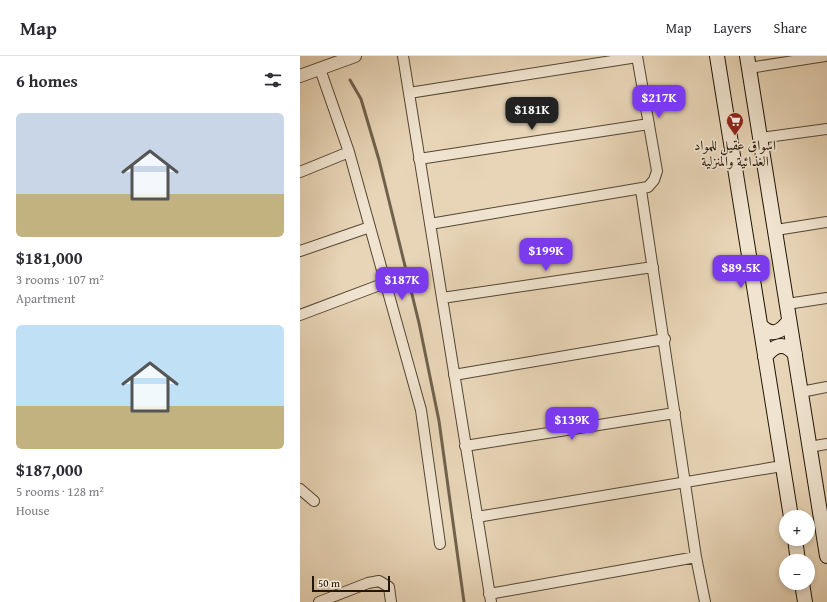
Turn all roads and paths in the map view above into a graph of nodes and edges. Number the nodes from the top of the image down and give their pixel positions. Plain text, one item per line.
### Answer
1 (355, 56) edge
2 (403, 56) edge
3 (717, 56) edge
4 (825, 56) edge
5 (637, 57) edge
6 (748, 62) edge
7 (320, 69) junction
8 (300, 76) edge
9 (408, 93) junction
10 (649, 124) junction
11 (827, 129) edge
12 (760, 138) junction
13 (349, 152) junction
14 (419, 159) junction
15 (300, 172) edge
16 (641, 190) junction
17 (827, 222) edge
18 (430, 224) junction
19 (370, 227) junction
20 (776, 230) junction
21 (300, 251) edge
22 (653, 267) junction
23 (385, 283) junction
24 (442, 298) junction
25 (827, 298) edge
26 (787, 304) junction
27 (300, 315) edge
28 (789, 321) junction
29 (760, 325) junction
30 (665, 339) junction
31 (794, 354) junction
32 (765, 357) junction
33 (454, 376) junction
34 (827, 387) edge
35 (801, 392) junction
36 (675, 413) junction
37 (827, 444) edge
38 (465, 446) junction
39 (809, 447) junction
40 (782, 466) junction
41 (685, 483) junction
42 (300, 489) edge
43 (314, 501) dead end
44 (790, 510) edge
45 (477, 517) junction
46 (826, 535) edge
47 (440, 544) dead end
48 (827, 556) edge
49 (696, 557) junction
50 (803, 590) edge
51 (490, 598) edge
52 (319, 602) edge
53 (391, 602) edge
54 (705, 602) edge
55 (805, 602) edge

1 - 7 street
2 - 9 street
3 - 29 main road
4 - 6 street
5 - 9 street
5 - 10 street
6 - 12 main road
7 - 8 street
7 - 13 street
9 - 14 street
10 - 14 street
10 - 16 street
11 - 12 street
12 - 20 main road
13 - 15 street
13 - 19 street
14 - 18 street
16 - 18 street
16 - 22 street
17 - 20 street
18 - 24 street
19 - 21 street
19 - 23 street
20 - 26 main road
22 - 24 street
22 - 30 street
23 - 27 street
23 - 47 street
24 - 33 street
25 - 26 street
26 - 28 main road
28 - 29 main road
28 - 31 main road
29 - 32 main road
30 - 33 street
30 - 36 street
31 - 32 main road
31 - 35 main road
32 - 40 main road
33 - 38 street
34 - 35 street
35 - 39 main road
36 - 38 street
36 - 41 street
37 - 39 street
38 - 45 street
39 - 46 main road
40 - 41 street
40 - 44 main road
41 - 45 street
41 - 49 street
42 - 43 street
45 - 51 street
46 - 48 main road
49 - 51 street
49 - 54 street
50 - 55 main road
52 - 53 street

